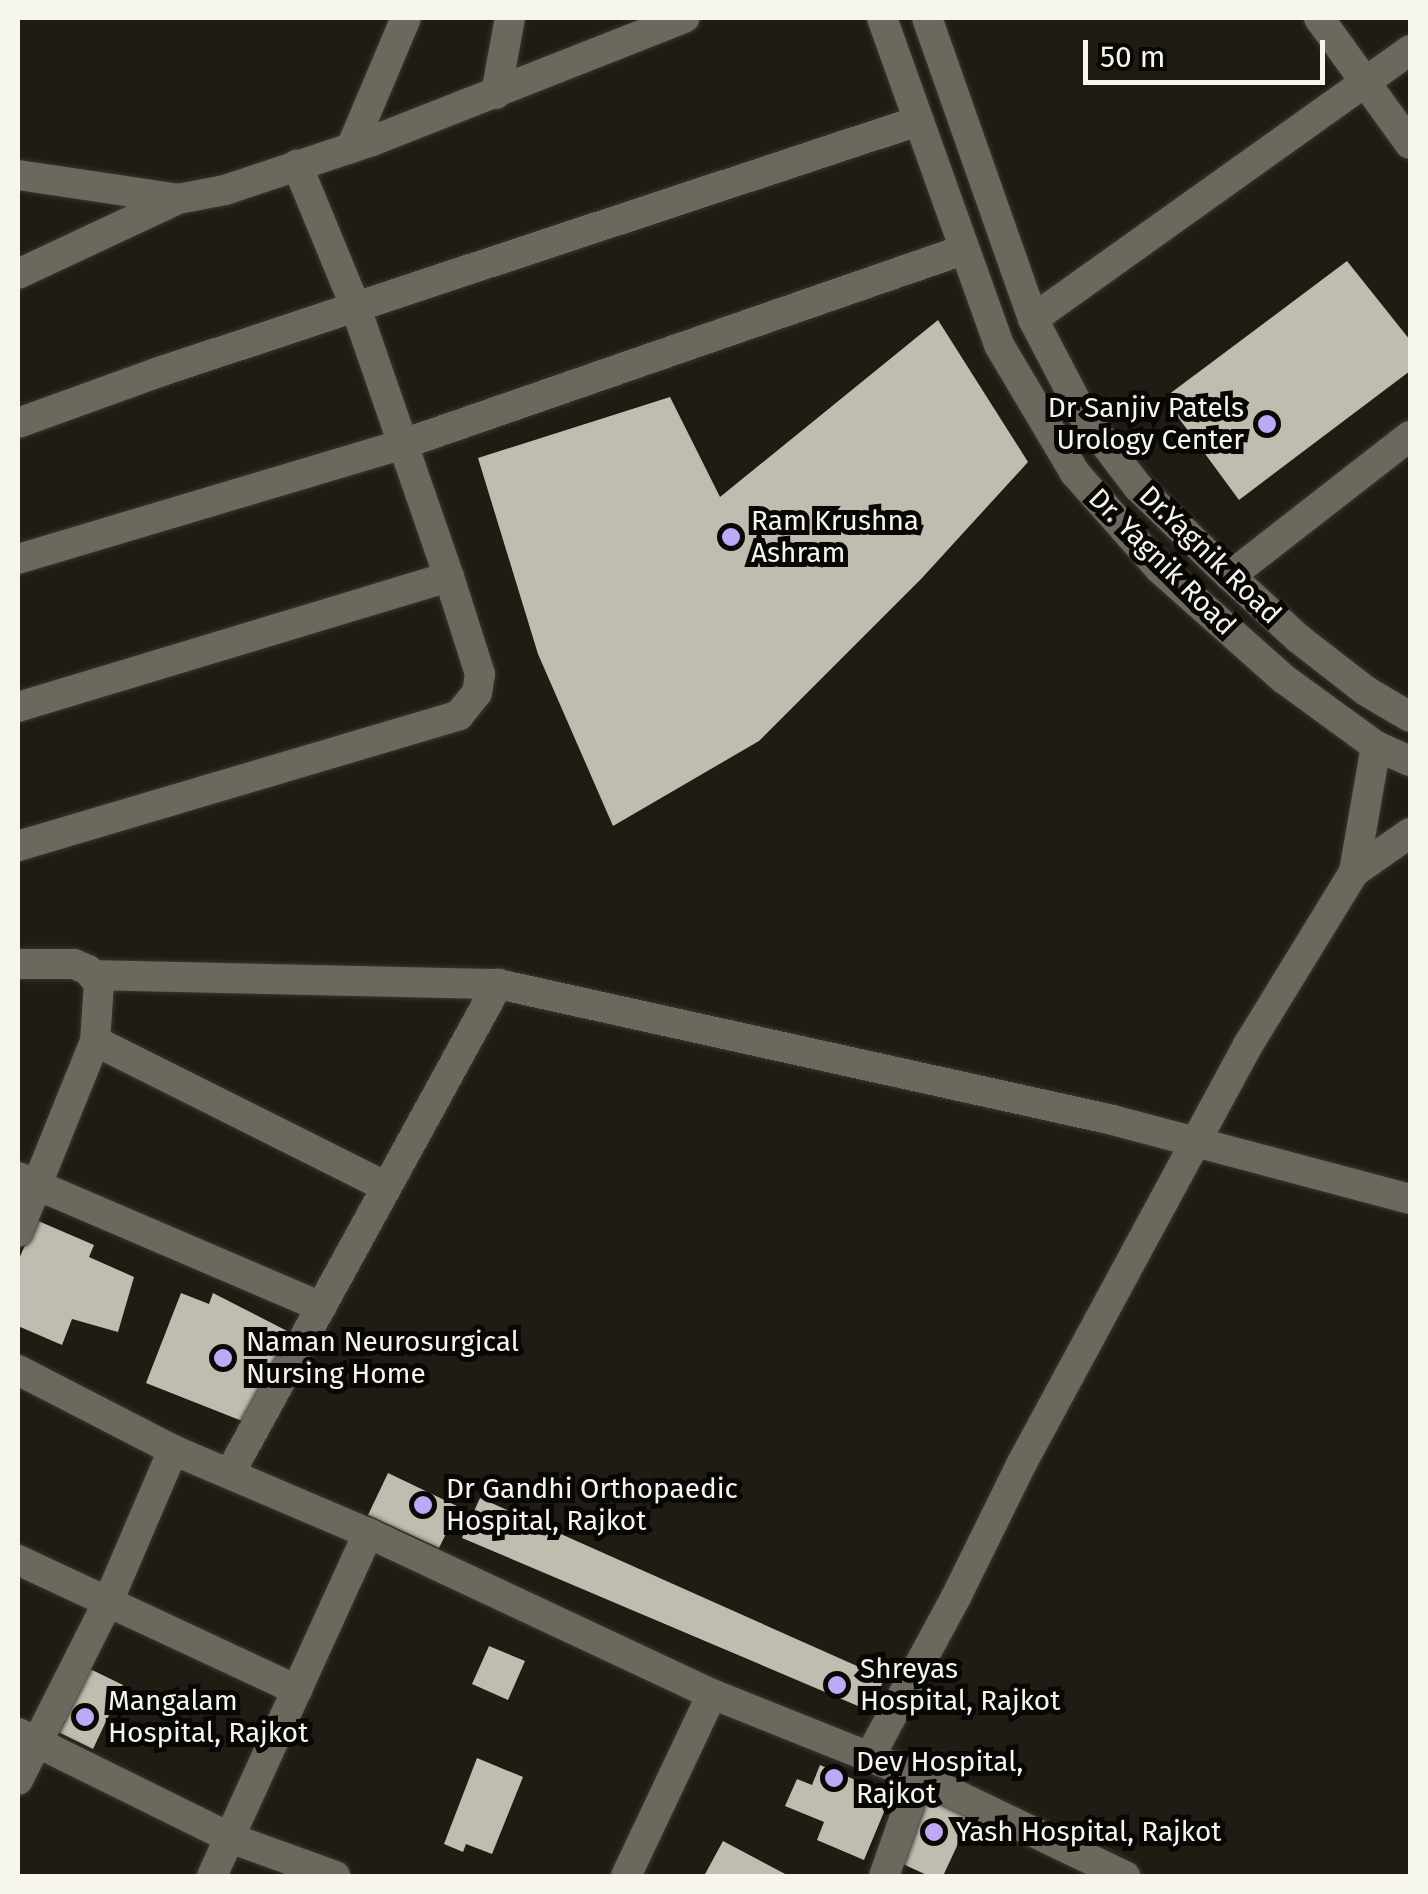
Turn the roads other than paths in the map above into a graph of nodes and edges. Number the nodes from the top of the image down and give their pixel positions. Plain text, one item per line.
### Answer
1 (406, 18) edge
2 (510, 18) edge
3 (685, 18) edge
4 (925, 18) edge
5 (1319, 18) edge
6 (884, 25) edge
7 (1410, 50) edge
8 (1367, 83) junction
9 (496, 94) junction
10 (918, 122) junction
11 (1410, 144) edge
12 (352, 148) junction
13 (298, 165) junction
14 (18, 175) edge
15 (178, 200) junction
16 (963, 250) junction
17 (18, 274) edge
18 (356, 308) junction
19 (1033, 319) junction
20 (18, 423) edge
21 (1410, 436) edge
22 (402, 444) junction
23 (18, 559) edge
24 (1230, 576) junction
25 (449, 577) junction
26 (18, 707) edge
27 (1410, 717) edge
28 (1376, 746) junction
29 (1410, 762) edge
30 (1410, 833) edge
31 (18, 846) edge
32 (1354, 872) junction
33 (18, 964) edge
34 (92, 975) junction
35 (498, 984) junction
36 (95, 1041) junction
37 (1196, 1141) junction
38 (26, 1180) edge
39 (386, 1187) junction
40 (1410, 1200) edge
41 (18, 1232) edge
42 (321, 1307) junction
43 (18, 1370) edge
44 (174, 1450) junction
45 (230, 1474) junction
46 (368, 1533) junction
47 (18, 1560) edge
48 (107, 1604) junction
49 (297, 1690) junction
50 (712, 1694) junction
51 (27, 1737) edge
52 (870, 1756) junction
53 (919, 1777) junction
54 (18, 1780) edge
55 (230, 1838) junction
56 (212, 1876) edge
57 (335, 1876) edge
58 (626, 1876) edge
59 (884, 1876) edge
60 (1124, 1876) edge

1 - 12 street
2 - 9 street
3 - 9 street
4 - 6 street
4 - 19 street, Dr.Yagnik Road
5 - 8 street
6 - 10 street, Dr. Yagnik Road
7 - 8 street
8 - 11 street
8 - 19 street
9 - 12 street
10 - 16 street, Dr. Yagnik Road
10 - 18 street
12 - 13 street
13 - 15 street
13 - 18 street
14 - 15 street
15 - 17 street
16 - 22 street
16 - 28 street, Dr. Yagnik Road
18 - 20 street
18 - 22 street
19 - 24 street, Dr.Yagnik Road
21 - 24 street
22 - 23 street
22 - 25 street
24 - 27 street, Dr.Yagnik Road
25 - 26 street
25 - 31 street
28 - 29 street, Dr. Yagnik Road
28 - 32 street
30 - 32 street
32 - 37 street
33 - 34 street
34 - 35 street
34 - 36 street
35 - 37 street
35 - 39 street
36 - 38 street
36 - 39 street
37 - 40 street
37 - 52 street
38 - 41 street
38 - 42 street
39 - 42 street
42 - 45 street
43 - 44 street
44 - 45 street
44 - 48 street
45 - 46 street
46 - 49 street
46 - 50 street
47 - 48 street
48 - 49 street
48 - 51 street
49 - 55 street
50 - 52 street
50 - 58 street
51 - 54 street
51 - 55 street
52 - 53 street
53 - 59 street
53 - 60 street
55 - 56 street
55 - 57 street

